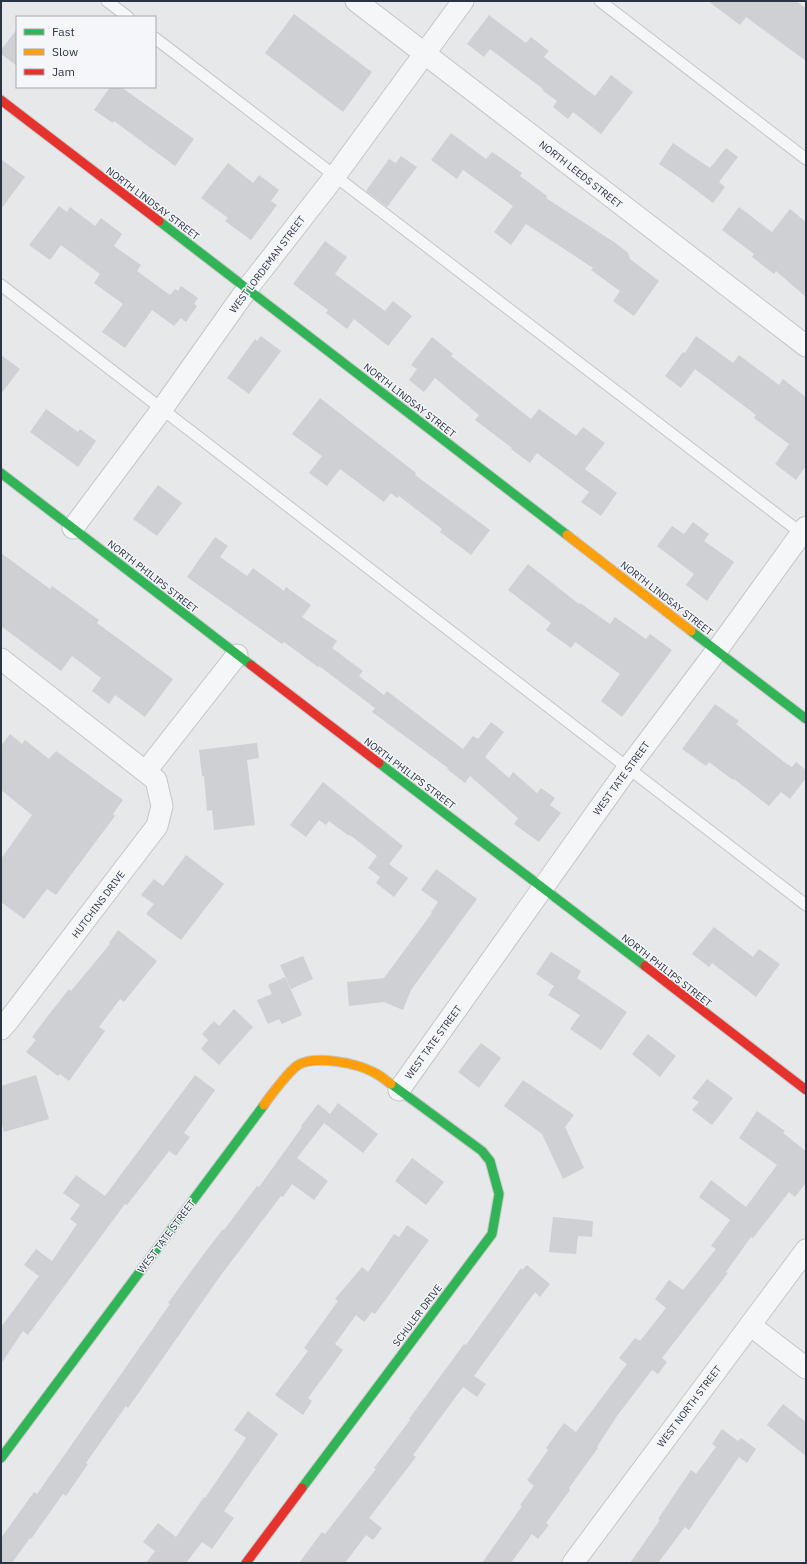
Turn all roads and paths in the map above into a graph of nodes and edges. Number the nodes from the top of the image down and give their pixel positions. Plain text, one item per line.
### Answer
1 (107, 1) edge
2 (356, 1) edge
3 (463, 1) edge
4 (600, 1) edge
5 (127, 16) edge
6 (156, 39) edge
7 (425, 54) junction
8 (1, 100) edge
9 (806, 159) edge
10 (335, 176) junction
11 (1, 285) edge
12 (248, 289) junction
13 (806, 346) edge
14 (162, 410) junction
15 (1, 473) edge
16 (73, 528) junction
17 (804, 532) edge
18 (717, 650) junction
19 (237, 655) junction
20 (1, 659) edge
21 (806, 719) edge
22 (628, 768) junction
23 (146, 771) junction
24 (543, 888) junction
25 (806, 905) edge
26 (1, 1029) edge
27 (399, 1090) junction
28 (806, 1090) edge
29 (806, 1250) edge
30 (750, 1325) junction
31 (806, 1368) edge
32 (1, 1458) edge
33 (246, 1563) edge
34 (573, 1563) edge

1 - 5 lane
2 - 7 street, NORTH LEEDS STREET
3 - 7 street, WEST LORDEMAN STREET
4 - 9 lane
6 - 10 lane
7 - 10 street, WEST LORDEMAN STREET
7 - 13 street, NORTH LEEDS STREET
8 - 12 street, NORTH LINDSAY STREET
10 - 12 street, WEST LORDEMAN STREET
10 - 17 lane
11 - 14 lane
12 - 14 street, WEST LORDEMAN STREET
12 - 18 street, NORTH LINDSAY STREET
14 - 16 street, WEST LORDEMAN STREET
14 - 22 lane
15 - 16 street, NORTH PHILIPS STREET
16 - 19 street, NORTH PHILIPS STREET
17 - 18 street, WEST TATE STREET
18 - 21 street, NORTH LINDSAY STREET
18 - 22 street, WEST TATE STREET
19 - 23 street
19 - 24 street, NORTH PHILIPS STREET
20 - 23 street, HUTCHINS DRIVE
22 - 24 street, WEST TATE STREET
22 - 25 lane
23 - 26 street, HUTCHINS DRIVE
24 - 27 street, WEST TATE STREET
24 - 28 street, NORTH PHILIPS STREET
27 - 32 street, WEST TATE STREET
27 - 33 street, SCHULER DRIVE
29 - 30 street, WEST NORTH STREET
30 - 31 street
30 - 34 street, WEST NORTH STREET

